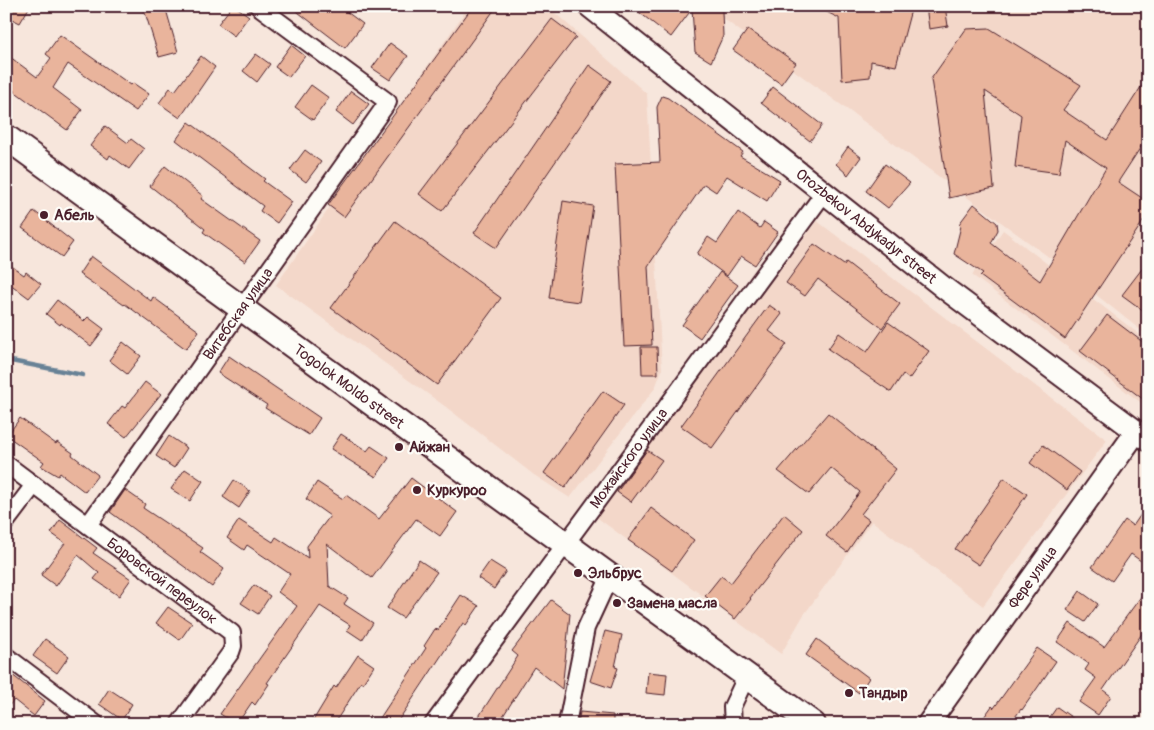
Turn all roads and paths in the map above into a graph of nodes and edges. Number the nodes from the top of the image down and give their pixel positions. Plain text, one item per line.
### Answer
1 (258, 6) edge
2 (589, 6) edge
3 (6, 137) edge
4 (824, 193) junction
5 (242, 308) junction
6 (1142, 436) edge
7 (6, 464) edge
8 (34, 485) junction
9 (6, 522) edge
10 (88, 525) junction
11 (565, 544) junction
12 (610, 576) junction
13 (6, 656) edge
14 (747, 675) junction
15 (96, 724) edge
16 (179, 724) edge
17 (433, 724) edge
18 (567, 724) edge
19 (734, 724) edge
20 (813, 724) edge
21 (928, 724) edge

1 - 5 street, Витебская улица
2 - 4 street, Orozbekov Abdykadyr street
3 - 5 main road, Togolok Moldo street
4 - 6 street, Orozbekov Abdykadyr street
4 - 11 street, Можайского улица
5 - 10 street, Витебская улица
5 - 11 main road, Togolok Moldo street
6 - 21 street, Фере улица
7 - 8 street, Боровской переулок
8 - 9 street
8 - 10 street, Боровской переулок
10 - 16 street, Боровской переулок
11 - 12 main road, Togolok Moldo street
11 - 17 street, Можайского улица
12 - 14 main road, Togolok Moldo street
12 - 18 street
13 - 15 street
14 - 19 street
14 - 20 main road, Togolok Moldo street

